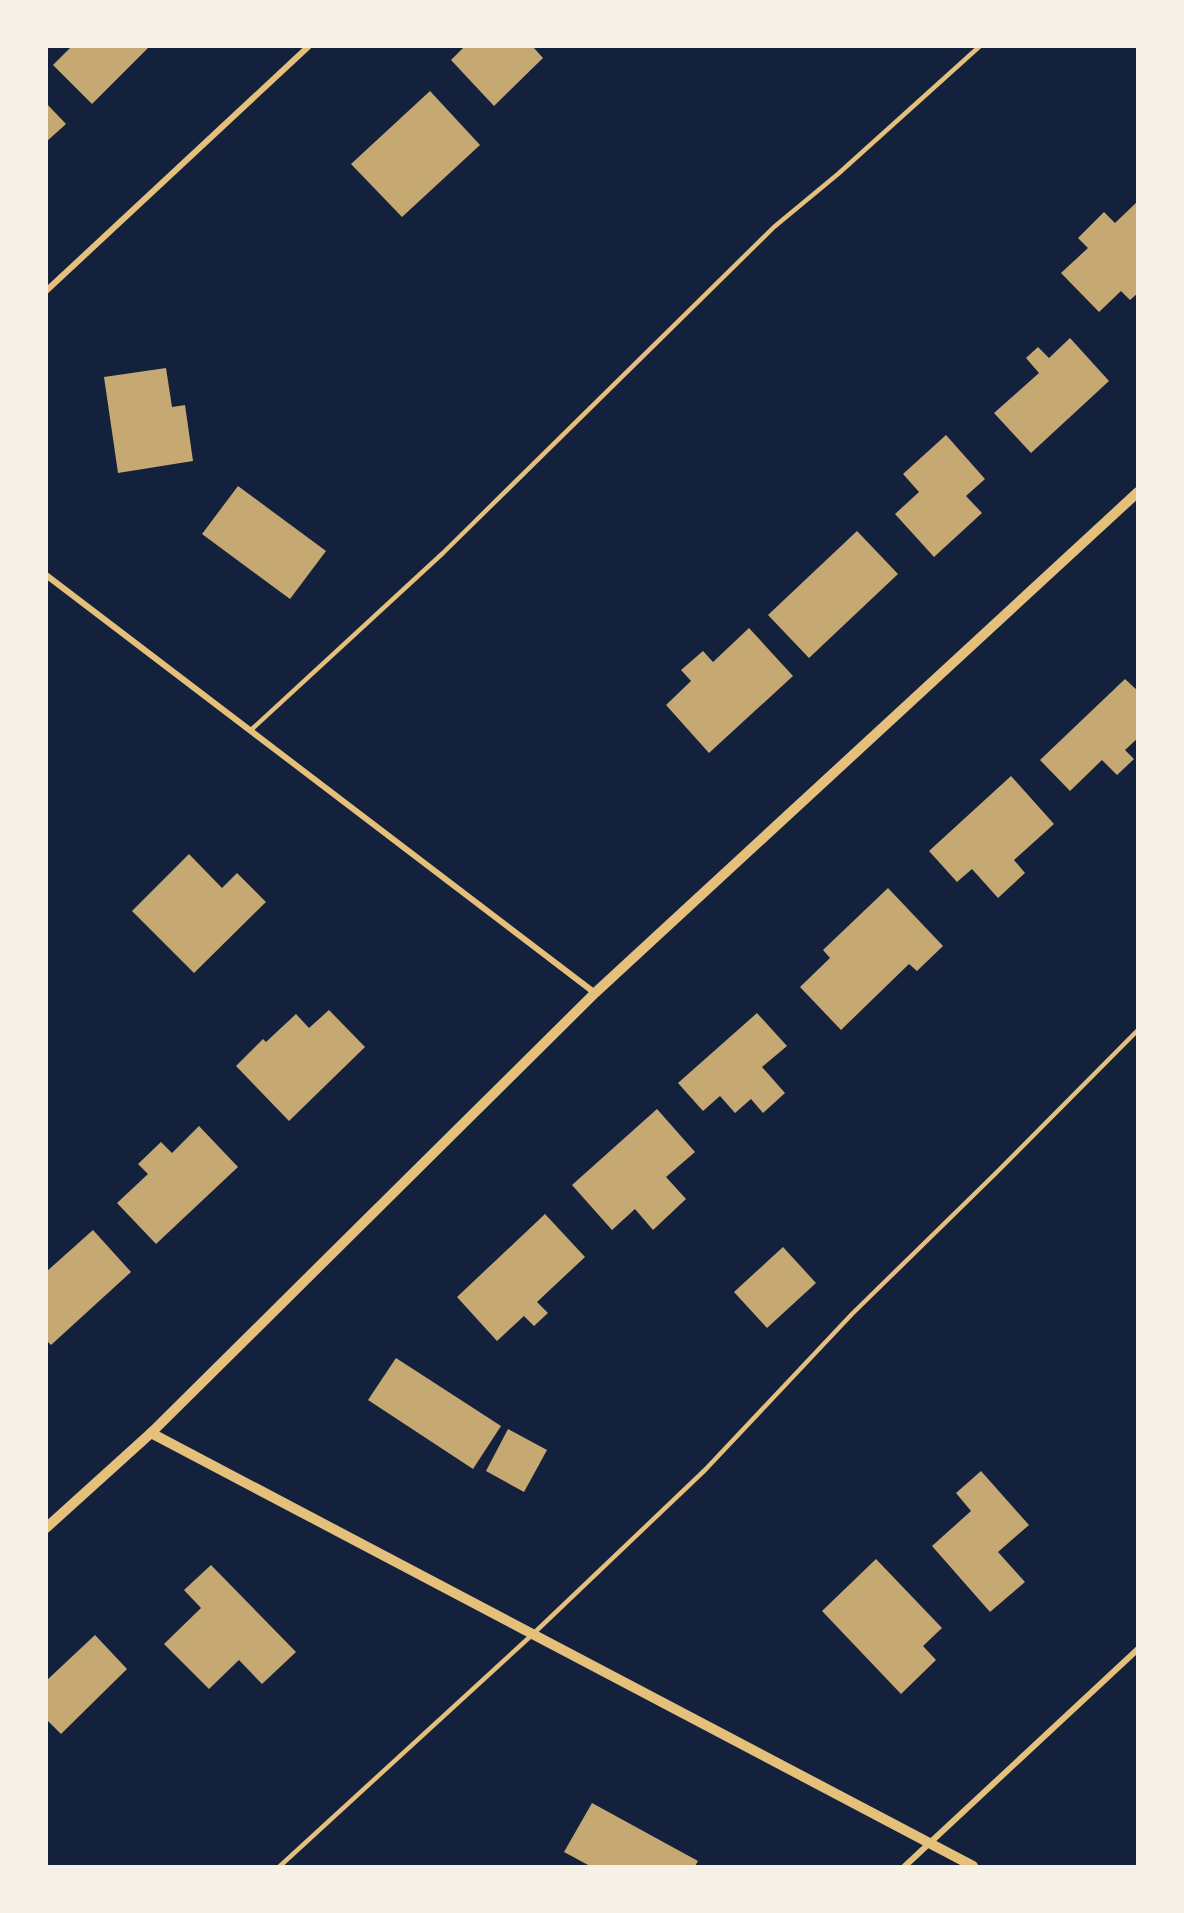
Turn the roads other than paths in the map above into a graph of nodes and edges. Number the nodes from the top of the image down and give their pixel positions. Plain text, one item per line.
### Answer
1 (309, 46) edge
2 (980, 46) edge
3 (46, 291) edge
4 (1137, 492) edge
5 (46, 575) edge
6 (251, 730) junction
7 (595, 993) junction
8 (1137, 1030) edge
9 (151, 1433) junction
10 (46, 1528) edge
11 (533, 1634) junction
12 (1137, 1649) edge
13 (929, 1844) junction
14 (279, 1866) edge
15 (905, 1866) edge
16 (973, 1866) edge

1 - 3 street
2 - 6 lane
4 - 7 street
5 - 6 street
6 - 7 street
7 - 9 street
8 - 11 lane
9 - 10 street
9 - 11 street
11 - 13 street
11 - 14 lane
12 - 13 street
13 - 15 street
13 - 16 street

